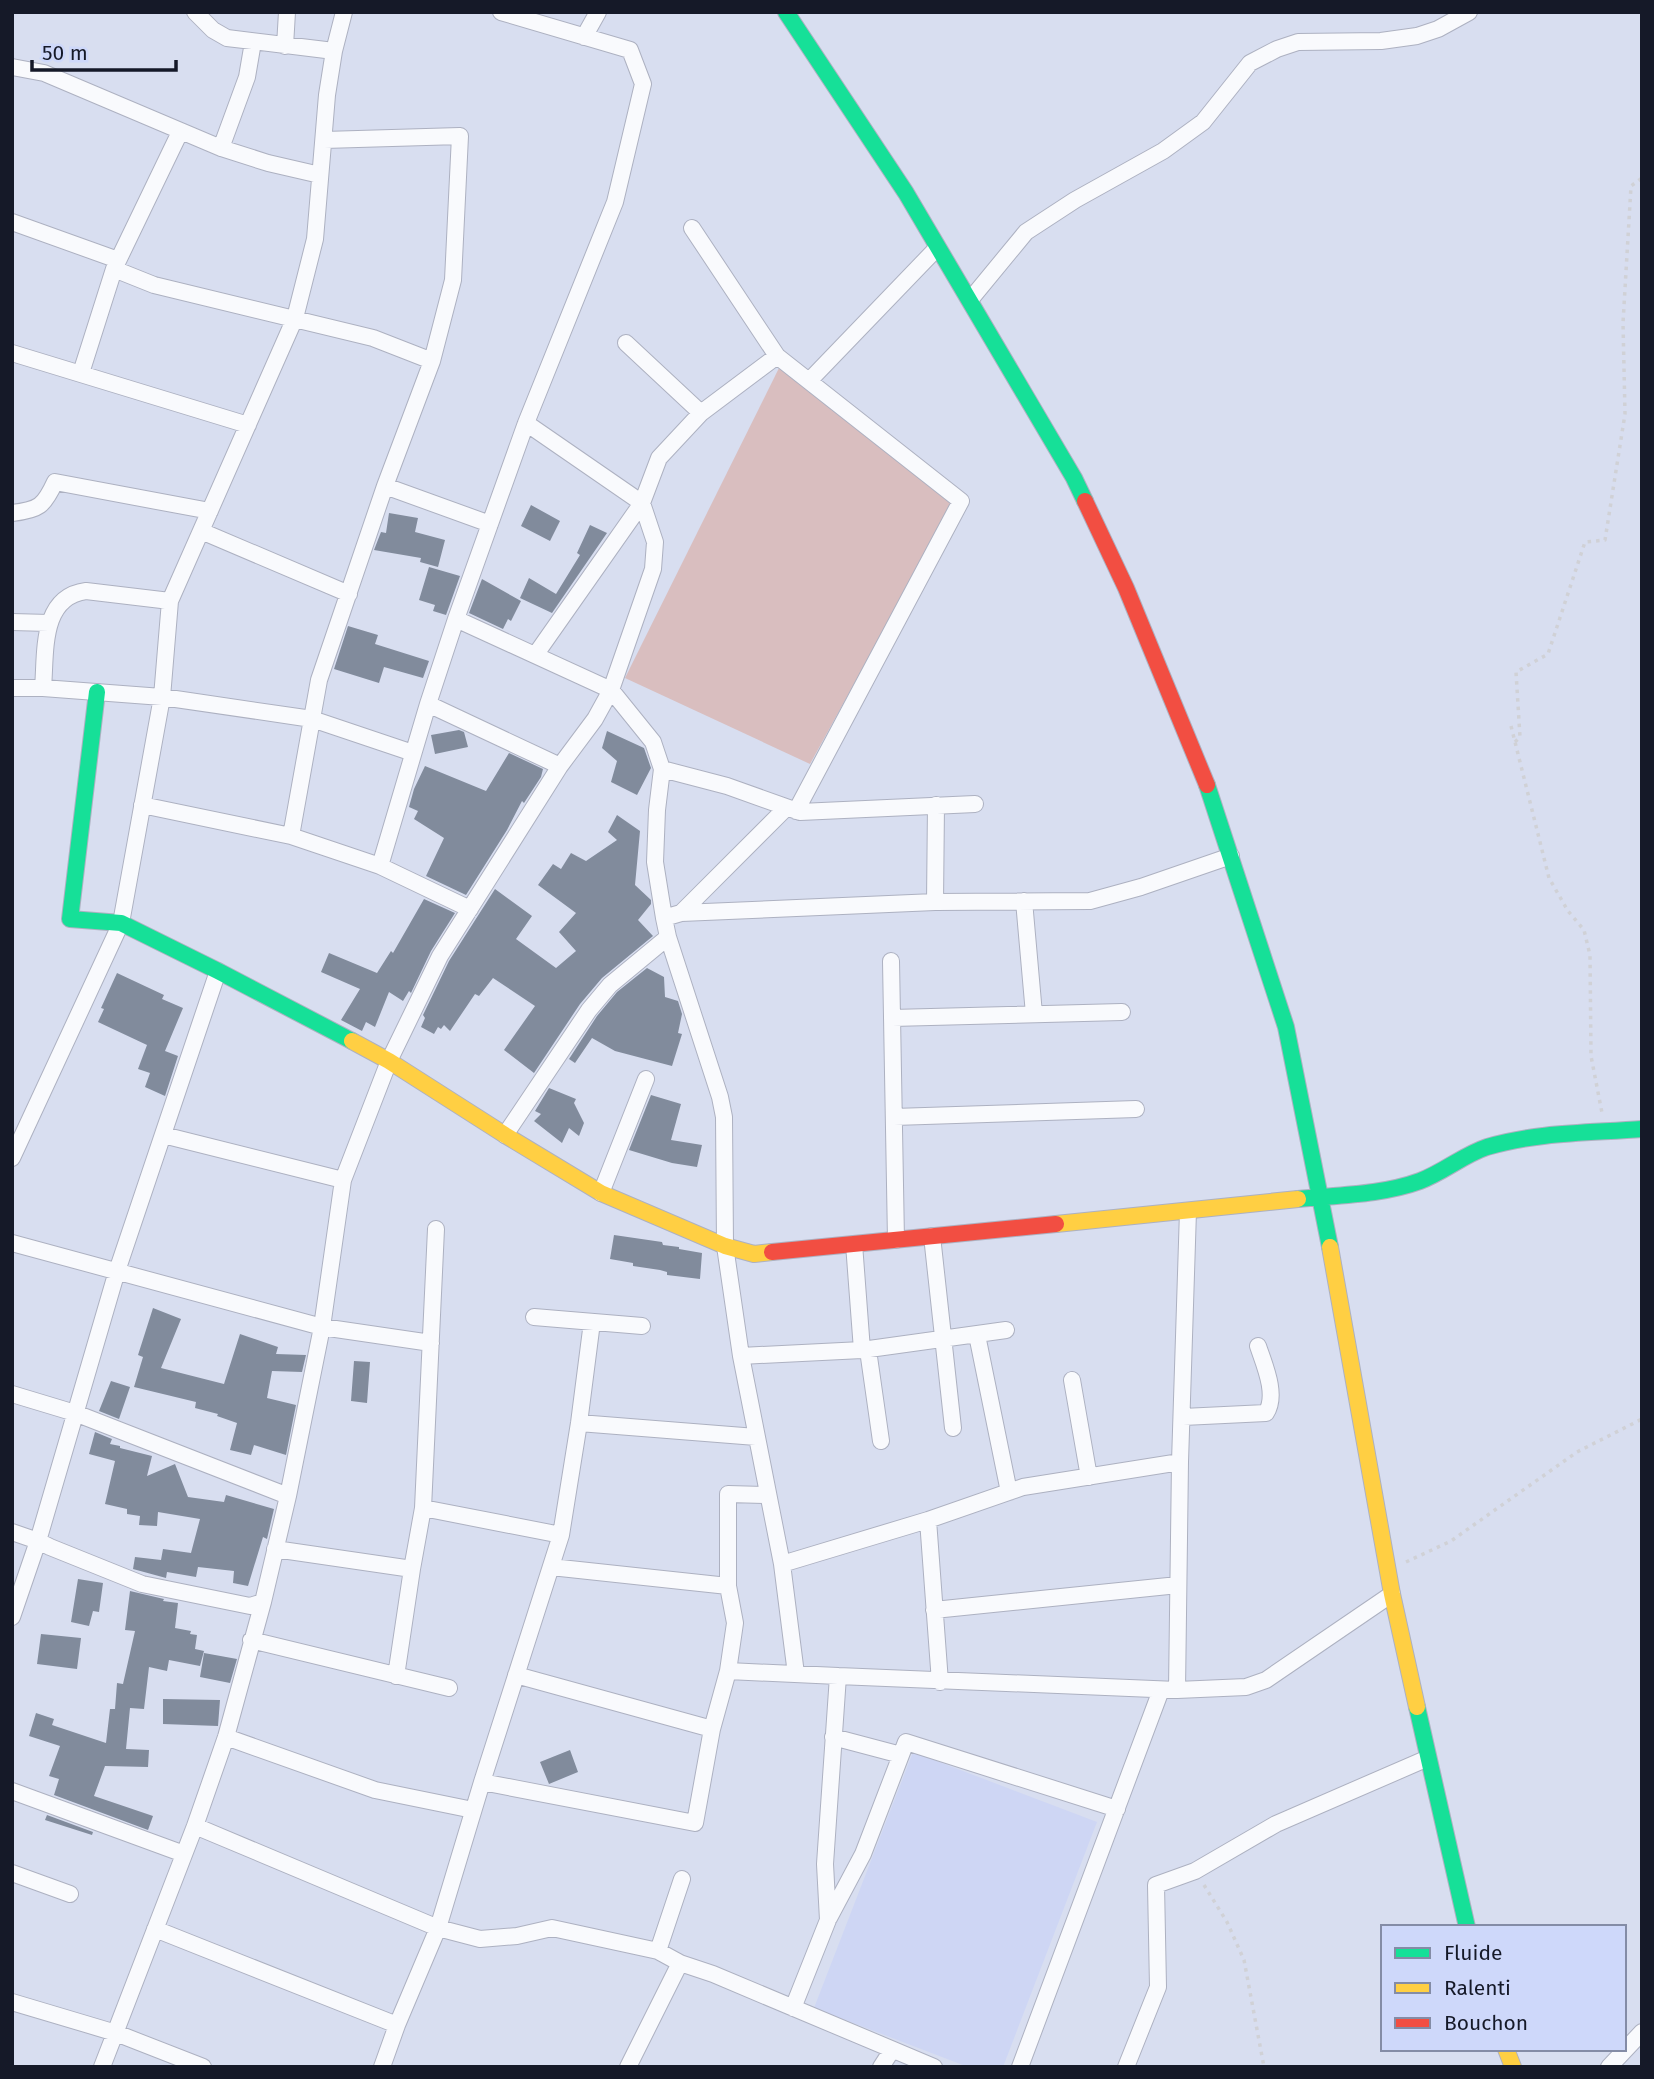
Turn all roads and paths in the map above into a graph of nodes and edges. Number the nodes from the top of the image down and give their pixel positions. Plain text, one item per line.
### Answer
1 (195, 12) edge
2 (287, 12) edge
3 (344, 12) edge
4 (500, 12) edge
5 (598, 12) edge
6 (786, 12) edge
7 (1469, 12) edge
8 (584, 37) junction
9 (253, 42) junction
10 (285, 46) junction
11 (334, 51) junction
12 (12, 67) edge
13 (180, 132) junction
14 (324, 140) junction
15 (221, 148) junction
16 (320, 176) junction
17 (1642, 178) edge
18 (12, 222) edge
19 (692, 228) dead end
20 (937, 247) junction
21 (116, 264) junction
22 (970, 300) junction
23 (295, 318) junction
24 (626, 343) dead end
25 (12, 353) edge
26 (777, 356) junction
27 (432, 361) junction
28 (81, 373) junction
29 (809, 381) junction
30 (701, 413) junction
31 (526, 424) junction
32 (248, 425) junction
33 (385, 486) junction
34 (642, 503) junction
35 (210, 511) junction
36 (12, 513) edge
37 (490, 524) junction
38 (201, 531) junction
39 (349, 594) junction
40 (170, 601) junction
41 (456, 619) junction
42 (12, 622) edge
43 (49, 623) junction
44 (536, 654) junction
45 (12, 688) edge
46 (43, 688) junction
47 (611, 690) junction
48 (97, 692) junction
49 (162, 697) junction
50 (428, 704) junction
51 (312, 719) junction
52 (1511, 726) dead end
53 (1515, 742) junction
54 (413, 753) junction
55 (560, 766) junction
56 (662, 769) junction
57 (975, 804) dead end
58 (142, 806) junction
59 (936, 806) junction
60 (791, 810) junction
61 (291, 836) junction
62 (1231, 856) junction
63 (380, 866) junction
64 (1024, 901) junction
65 (935, 902) junction
66 (470, 909) junction
67 (681, 913) junction
68 (664, 918) junction
69 (121, 923) junction
70 (668, 937) junction
71 (891, 961) dead end
72 (218, 971) junction
73 (1122, 1012) dead end
74 (1034, 1014) junction
75 (892, 1018) junction
76 (389, 1061) junction
77 (646, 1079) dead end
78 (1136, 1109) dead end
79 (894, 1117) junction
80 (1642, 1129) edge
81 (1606, 1132) junction
82 (163, 1135) junction
83 (505, 1135) junction
84 (12, 1158) edge
85 (343, 1180) junction
86 (601, 1193) junction
87 (1321, 1197) junction
88 (1188, 1211) junction
89 (436, 1229) dead end
90 (932, 1236) junction
91 (896, 1240) junction
92 (12, 1243) edge
93 (854, 1244) junction
94 (725, 1246) junction
95 (117, 1271) junction
96 (534, 1317) dead end
97 (592, 1322) junction
98 (642, 1326) dead end
99 (322, 1327) junction
100 (1006, 1330) dead end
101 (977, 1335) junction
102 (943, 1340) junction
103 (431, 1343) junction
104 (1258, 1346) dead end
105 (865, 1350) junction
106 (741, 1356) junction
107 (1072, 1380) dead end
108 (12, 1394) edge
109 (75, 1413) junction
110 (1183, 1417) junction
111 (1642, 1419) edge
112 (579, 1423) junction
113 (953, 1427) dead end
114 (756, 1437) junction
115 (881, 1441) dead end
116 (1180, 1462) junction
117 (1088, 1477) junction
118 (1009, 1492) junction
119 (767, 1495) junction
120 (288, 1496) junction
121 (424, 1508) junction
122 (928, 1520) junction
123 (12, 1532) edge
124 (561, 1535) junction
125 (38, 1541) junction
126 (275, 1549) junction
127 (782, 1564) junction
128 (551, 1567) junction
129 (412, 1569) junction
130 (1389, 1571) junction
131 (1178, 1585) junction
132 (728, 1586) junction
133 (1392, 1594) junction
134 (263, 1602) junction
135 (934, 1610) junction
136 (12, 1617) edge
137 (251, 1640) junction
138 (727, 1671) junction
139 (796, 1674) junction
140 (396, 1675) junction
141 (516, 1675) junction
142 (838, 1676) junction
143 (940, 1682) junction
144 (449, 1688) dead end
145 (1169, 1690) junction
146 (712, 1729) junction
147 (226, 1737) junction
148 (833, 1737) junction
149 (901, 1755) junction
150 (1428, 1758) junction
151 (482, 1782) junction
152 (12, 1791) edge
153 (1117, 1808) junction
154 (473, 1810) junction
155 (195, 1826) junction
156 (184, 1854) junction
157 (1195, 1871) junction
158 (12, 1873) edge
159 (682, 1879) dead end
160 (70, 1894) dead end
161 (828, 1920) junction
162 (1467, 1925) edge
163 (155, 1928) junction
164 (438, 1928) junction
165 (658, 1951) junction
166 (680, 1963) junction
167 (12, 2002) edge
168 (793, 2008) junction
169 (397, 2025) junction
170 (1642, 2032) edge
171 (116, 2033) junction
172 (1626, 2049) edge
173 (892, 2050) junction
174 (1624, 2051) edge
175 (102, 2067) edge
176 (203, 2067) edge
177 (382, 2067) edge
178 (628, 2067) edge
179 (881, 2067) edge
180 (934, 2067) edge
181 (1020, 2067) edge
182 (1126, 2067) edge
183 (1264, 2067) edge
184 (1609, 2067) edge

1 - 9 street
2 - 10 street
3 - 11 street
4 - 8 street
5 - 8 street
6 - 20 street
7 - 22 street
8 - 31 street
9 - 10 street
9 - 15 street
10 - 11 street
11 - 14 street
12 - 13 street
13 - 15 street
13 - 21 street
14 - 16 street
14 - 27 street
15 - 16 street
16 - 23 street
17 - 53 path
18 - 21 street
19 - 26 street
20 - 22 street
20 - 29 street
21 - 23 street
21 - 28 street
22 - 62 street
23 - 27 street
23 - 32 street
24 - 30 street
25 - 28 street
26 - 29 street
26 - 30 street
27 - 33 street
28 - 32 street
29 - 60 street
30 - 34 street
31 - 34 street
31 - 37 street
32 - 35 street
33 - 37 street
33 - 39 street
34 - 44 street
34 - 47 street
35 - 36 street
35 - 38 street
37 - 41 street
38 - 39 street
38 - 40 street
39 - 51 street
40 - 43 street
40 - 49 street
41 - 44 street
41 - 50 street
42 - 43 street
43 - 46 street
44 - 47 street
45 - 46 street
46 - 48 street
47 - 55 street
47 - 56 street
48 - 49 street
48 - 69 street
49 - 51 street
49 - 58 street
50 - 54 street
50 - 55 street
51 - 54 street
51 - 61 street
52 - 53 path
53 - 81 path
54 - 63 street
55 - 66 street
56 - 60 street
56 - 68 street
57 - 59 street
58 - 61 street
58 - 69 street
59 - 60 street
59 - 65 street
60 - 67 street
61 - 63 street
62 - 64 street
62 - 87 street
63 - 66 street
64 - 65 street
64 - 74 street
65 - 67 street
66 - 76 street
67 - 68 street
68 - 70 street
69 - 72 street
69 - 84 street
70 - 83 street
70 - 94 street
71 - 75 street
72 - 76 street
72 - 82 street
73 - 74 street
74 - 75 street
75 - 79 street
76 - 83 street
76 - 85 street
77 - 86 street
78 - 79 street
79 - 91 street
80 - 81 street
81 - 87 street
82 - 85 street
82 - 95 street
83 - 86 street
85 - 99 street
86 - 94 street
87 - 88 street
87 - 130 street
88 - 90 street
88 - 110 street
89 - 103 street
90 - 91 street
90 - 102 street
91 - 93 street
92 - 95 street
93 - 94 street
93 - 105 street
94 - 106 street
95 - 99 street
95 - 109 street
96 - 97 street
97 - 98 street
97 - 112 street
99 - 103 street
99 - 120 street
100 - 101 street
101 - 102 street
101 - 118 street
102 - 105 street
102 - 113 street
103 - 121 street
104 - 110 street
105 - 106 street
105 - 115 street
106 - 114 street
107 - 117 street
108 - 109 street
109 - 120 street
109 - 125 street
110 - 116 street
111 - 130 path
112 - 114 street
112 - 124 street
114 - 119 street
116 - 117 street
116 - 131 street
117 - 118 street
118 - 122 street
119 - 127 street
119 - 132 street
120 - 126 street
121 - 124 street
121 - 129 street
122 - 127 street
122 - 135 street
123 - 125 street
124 - 128 street
125 - 134 street
125 - 136 street
126 - 129 street
126 - 134 street
127 - 139 street
128 - 132 street
128 - 141 street
129 - 140 street
130 - 133 street
131 - 135 street
131 - 145 street
132 - 138 street
133 - 145 street
133 - 150 street
134 - 137 street
135 - 143 street
137 - 140 street
137 - 147 street
138 - 139 street
138 - 146 street
139 - 142 street
140 - 144 street
141 - 146 street
141 - 151 street
142 - 143 street
142 - 148 street
143 - 145 street
145 - 153 street
146 - 151 street
147 - 154 street
147 - 155 street
148 - 149 street
148 - 161 street
149 - 153 street
149 - 161 street
150 - 157 street
150 - 162 street
151 - 154 street
152 - 156 street
153 - 181 street
154 - 164 street
155 - 156 street
155 - 164 street
156 - 163 street
157 - 182 street
157 - 183 path
158 - 160 street
159 - 165 street
161 - 168 street
163 - 169 street
163 - 171 street
164 - 165 street
164 - 169 street
165 - 166 street
166 - 168 street
166 - 178 street
167 - 171 street
168 - 173 street
169 - 177 street
170 - 172 street
171 - 175 street
171 - 176 street
173 - 179 street
173 - 180 street
174 - 184 street

